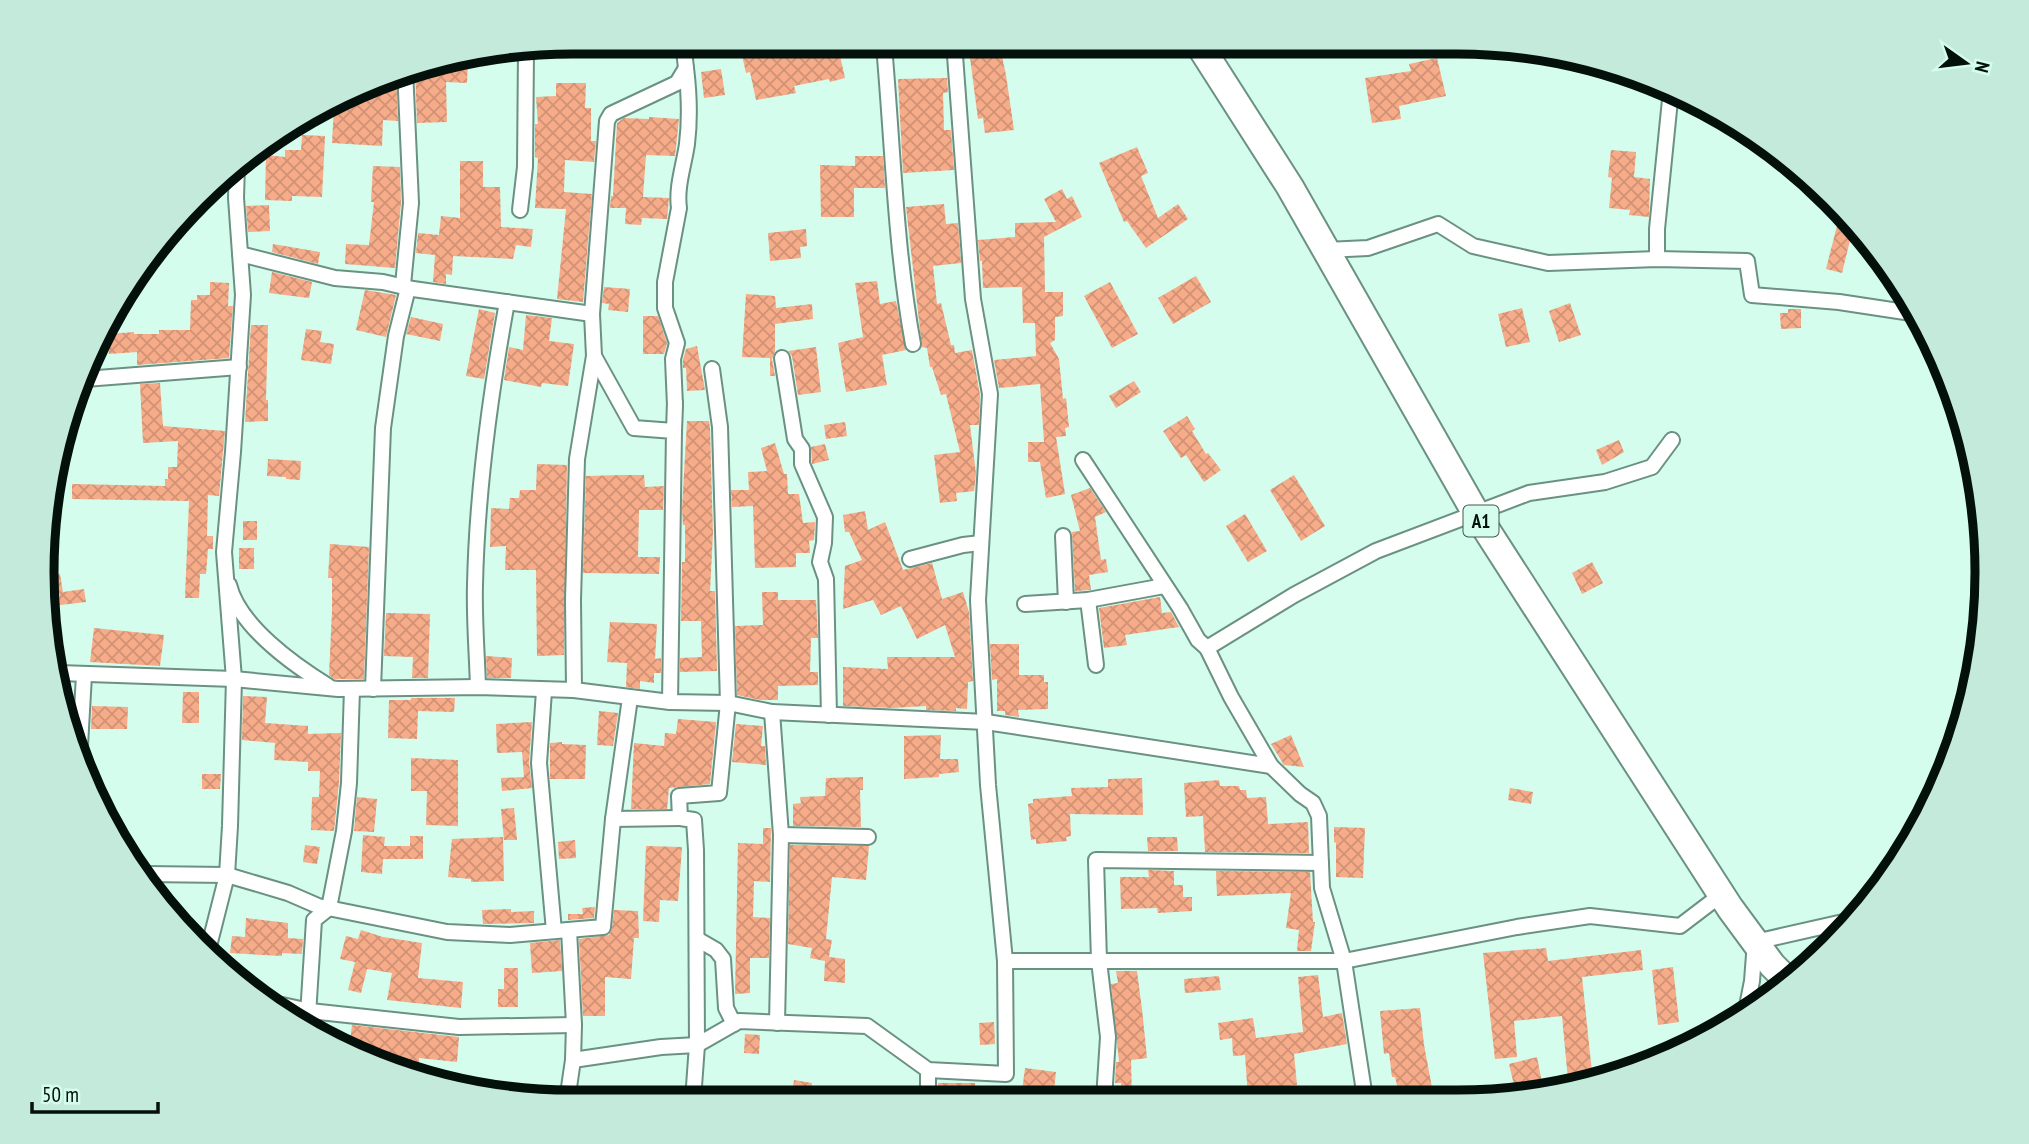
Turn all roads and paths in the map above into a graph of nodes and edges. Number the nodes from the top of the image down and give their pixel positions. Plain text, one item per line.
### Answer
1 (684, 54) edge
2 (885, 54) edge
3 (955, 54) edge
4 (1205, 54) edge
5 (526, 56) edge
6 (686, 68) junction
7 (406, 82) edge
8 (1670, 101) edge
9 (237, 178) edge
10 (520, 210) dead end
11 (1326, 250) junction
12 (240, 254) junction
13 (1657, 259) junction
14 (403, 285) junction
15 (507, 302) junction
16 (1904, 312) edge
17 (592, 314) junction
18 (913, 344) dead end
19 (594, 356) junction
20 (782, 358) dead end
21 (239, 368) junction
22 (712, 369) dead end
23 (92, 378) edge
24 (674, 431) junction
25 (1672, 440) dead end
26 (1083, 460) dead end
27 (1475, 512) junction
28 (1063, 536) dead end
29 (981, 543) junction
30 (223, 552) junction
31 (910, 559) dead end
32 (1164, 586) junction
33 (1088, 600) junction
34 (1066, 602) junction
35 (1025, 604) dead end
36 (1208, 648) junction
37 (1096, 665) dead end
38 (64, 673) edge
39 (84, 675) junction
40 (234, 679) junction
41 (478, 687) junction
42 (332, 688) junction
43 (352, 689) junction
44 (373, 690) junction
45 (544, 691) junction
46 (574, 691) junction
47 (630, 698) junction
48 (670, 702) junction
49 (728, 703) junction
50 (772, 712) junction
51 (830, 715) junction
52 (986, 722) junction
53 (81, 734) edge
54 (1271, 766) junction
55 (680, 818) junction
56 (613, 819) junction
57 (781, 835) junction
58 (868, 837) dead end
59 (1321, 863) junction
60 (152, 874) edge
61 (227, 875) junction
62 (1722, 894) junction
63 (329, 908) junction
64 (1836, 924) edge
65 (561, 931) junction
66 (697, 939) junction
67 (210, 942) edge
68 (1755, 942) junction
69 (1005, 961) junction
70 (1099, 961) junction
71 (1344, 961) junction
72 (1782, 975) edge
73 (1748, 1000) edge
74 (292, 1007) edge
75 (310, 1011) junction
76 (309, 1018) edge
77 (776, 1023) junction
78 (734, 1024) junction
79 (574, 1026) junction
80 (697, 1045) junction
81 (573, 1060) junction
82 (928, 1070) junction
83 (569, 1090) edge
84 (694, 1090) edge
85 (928, 1090) edge
86 (1105, 1090) edge
87 (1364, 1090) edge

1 - 6 street
2 - 18 street
3 - 29 street
4 - 11 highway, A1
5 - 10 street
6 - 17 street
6 - 24 street
7 - 14 street
8 - 13 street
9 - 12 street
11 - 13 street
11 - 27 highway, A1
12 - 14 street
12 - 21 street
13 - 16 street
14 - 15 street
14 - 44 street
15 - 17 street
15 - 41 street
17 - 19 street
19 - 24 street
19 - 46 street
20 - 51 street
21 - 23 street
21 - 30 street
22 - 49 street
24 - 48 street
25 - 27 street
26 - 32 street
27 - 36 street
27 - 62 highway, A1
28 - 34 street
29 - 31 street
29 - 52 street
30 - 40 street
30 - 42 street
32 - 33 street
32 - 36 street
33 - 34 street
33 - 37 street
34 - 35 street
36 - 54 street
38 - 39 street
39 - 40 street
39 - 53 street
40 - 42 street
40 - 61 street
41 - 44 street
41 - 45 street
42 - 43 street
43 - 44 street
43 - 63 street
45 - 46 street
45 - 65 street
46 - 47 street
47 - 48 street
47 - 56 street
48 - 49 street
49 - 50 street
49 - 55 street
50 - 51 street
50 - 57 street
51 - 52 street
52 - 54 street
52 - 69 street
54 - 59 street
55 - 56 street
55 - 66 street
56 - 65 street
57 - 58 street
57 - 77 street
59 - 70 street
59 - 71 street
60 - 61 street
61 - 63 street
61 - 67 street
62 - 68 highway, A1
62 - 71 street
63 - 65 street
63 - 75 street
64 - 68 street
65 - 79 street
66 - 78 street
66 - 80 street
68 - 72 highway, A1
68 - 73 street
69 - 70 street
69 - 82 street
70 - 71 street
70 - 86 street
71 - 87 street
74 - 75 street
75 - 76 street
75 - 79 street
77 - 78 street
77 - 82 street
78 - 80 street
79 - 81 street
80 - 81 street
80 - 84 street
81 - 83 street
82 - 85 street

